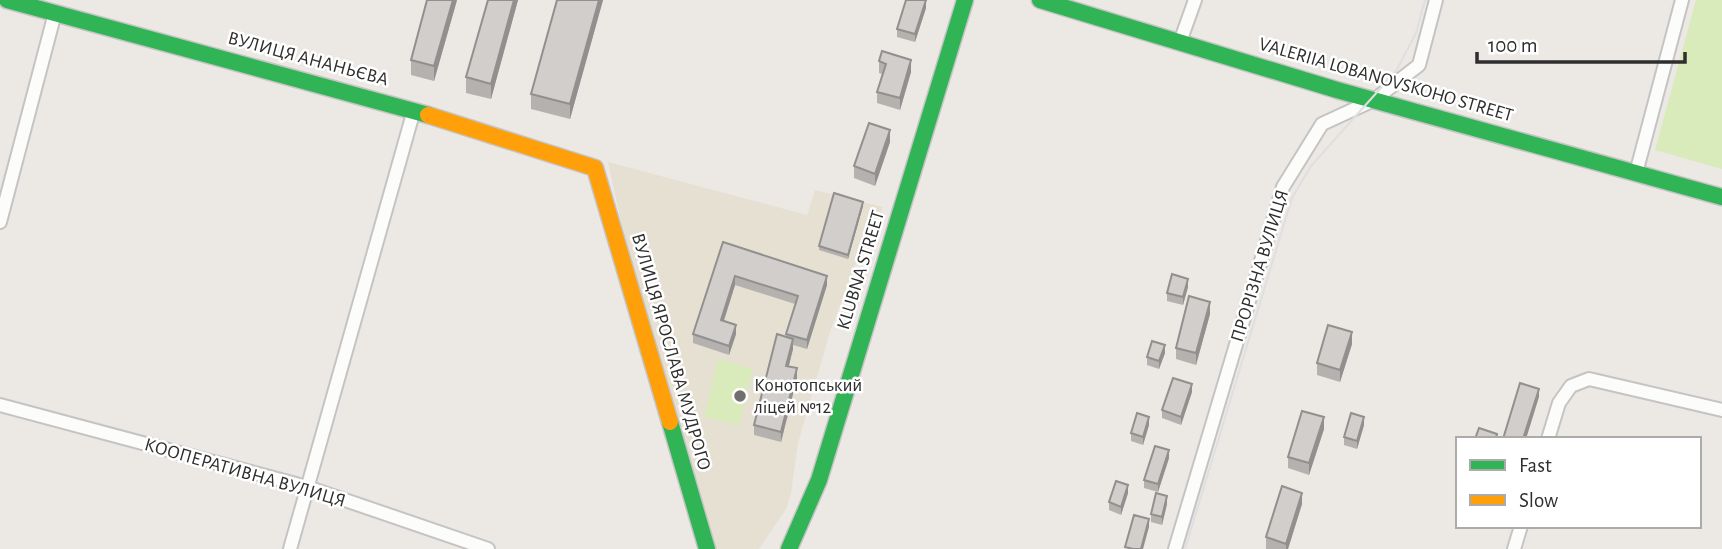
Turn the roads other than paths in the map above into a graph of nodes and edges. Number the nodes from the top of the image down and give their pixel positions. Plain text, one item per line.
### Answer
1 (7, 0) edge
2 (965, 0) edge
3 (1040, 0) edge
4 (1195, 0) edge
5 (1436, 0) edge
6 (1682, 0) edge
7 (55, 13) junction
8 (1180, 42) junction
9 (1374, 100) junction
10 (414, 110) junction
11 (595, 168) joint
12 (1636, 173) junction
13 (1722, 197) edge
14 (0, 222) edge
15 (0, 405) edge
16 (1722, 410) edge
17 (1549, 437) edge
18 (307, 487) junction
19 (1520, 528) edge
20 (290, 549) edge
21 (488, 549) edge
22 (707, 549) edge
23 (789, 549) edge
24 (1175, 549) edge
25 (1514, 549) edge

1 - 7 street, ВУЛИЦЯ АНАНЬЄВА
2 - 23 street, KLUBNA STREET
3 - 8 street, VALERIIA LOBANOVSKOHO STREET
4 - 8 street
5 - 9 street, ПРОРІЗНА ВУЛИЦЯ
6 - 12 street
7 - 10 street, ВУЛИЦЯ АНАНЬЄВА
7 - 14 street
8 - 9 street, VALERIIA LOBANOVSKOHO STREET
9 - 12 street, VALERIIA LOBANOVSKOHO STREET
9 - 24 street, ПРОРІЗНА ВУЛИЦЯ
10 - 11 street, ВУЛИЦЯ АНАНЬЄВА
10 - 18 street
11 - 22 street, ВУЛИЦЯ ЯРОСЛАВА МУДРОГО
12 - 13 street, VALERIIA LOBANOVSKOHO STREET
15 - 18 street, КООПЕРАТИВНА ВУЛИЦЯ
16 - 17 street
18 - 20 street
18 - 21 street, КООПЕРАТИВНА ВУЛИЦЯ
19 - 25 street

